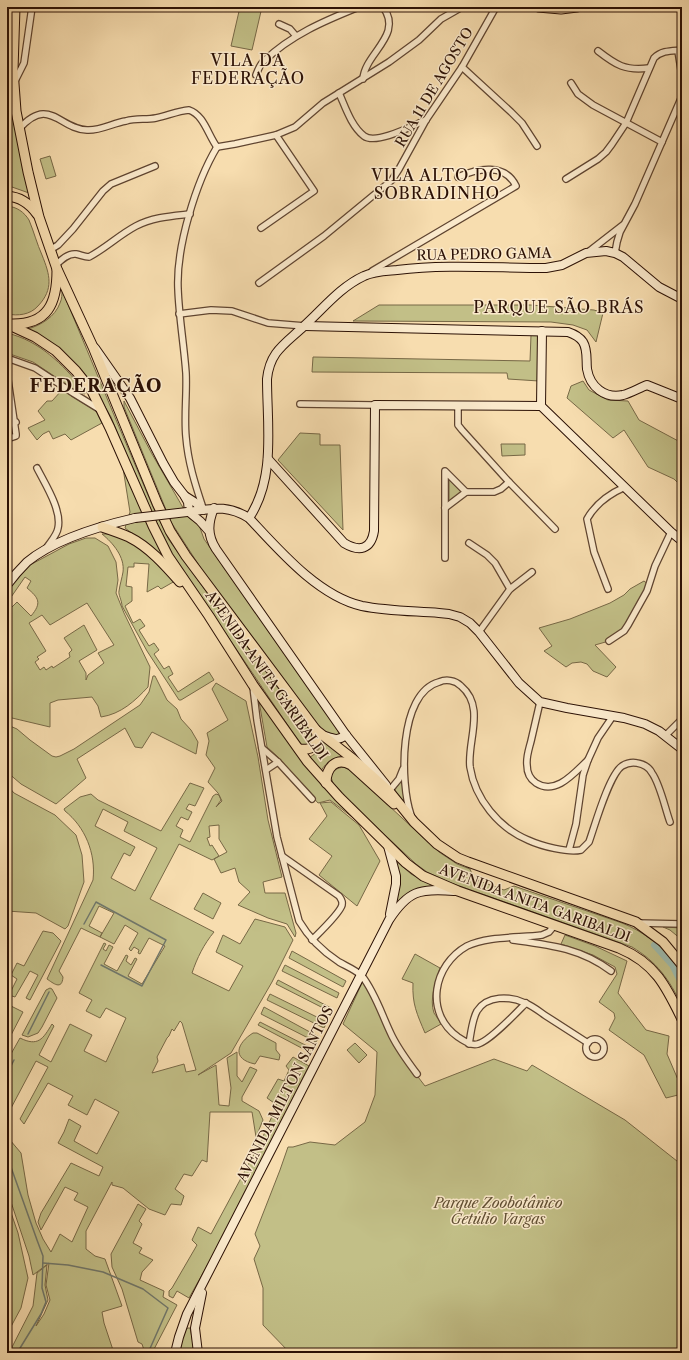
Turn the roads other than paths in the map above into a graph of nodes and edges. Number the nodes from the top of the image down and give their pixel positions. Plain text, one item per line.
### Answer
1 (15, 7) edge
2 (32, 7) edge
3 (359, 7) edge
4 (383, 7) edge
5 (462, 7) edge
6 (496, 7) edge
7 (538, 7) edge
8 (577, 7) edge
9 (279, 24) dead end
10 (296, 36) junction
11 (680, 50) edge
12 (598, 51) dead end
13 (462, 67) junction
14 (649, 68) junction
15 (256, 74) dead end
16 (682, 76) edge
17 (363, 78) junction
18 (14, 83) junction
19 (571, 83) dead end
20 (339, 92) junction
21 (682, 96) edge
22 (426, 120) junction
23 (626, 123) junction
24 (19, 129) junction
25 (276, 135) junction
26 (662, 142) junction
27 (538, 146) dead end
28 (217, 147) junction
29 (155, 166) dead end
30 (458, 177) dead end
31 (566, 179) dead end
32 (7, 196) edge
33 (190, 214) junction
34 (39, 217) junction
35 (624, 224) junction
36 (261, 228) dead end
37 (50, 250) junction
38 (586, 253) junction
39 (616, 253) junction
40 (56, 267) junction
41 (365, 275) junction
42 (259, 282) dead end
43 (682, 299) edge
44 (179, 314) junction
45 (8, 324) edge
46 (305, 326) junction
47 (542, 331) junction
48 (90, 340) junction
49 (7, 358) edge
50 (7, 373) edge
51 (130, 398) junction
52 (682, 400) edge
53 (116, 401) junction
54 (300, 404) dead end
55 (375, 404) junction
56 (458, 405) junction
57 (541, 406) junction
58 (102, 410) junction
59 (7, 419) edge
60 (15, 421) junction
61 (7, 425) edge
62 (7, 439) edge
63 (268, 459) junction
64 (37, 468) dead end
65 (509, 482) junction
66 (625, 487) junction
67 (466, 492) junction
68 (184, 496) junction
69 (214, 508) junction
70 (445, 508) junction
71 (203, 510) junction
72 (188, 512) junction
73 (249, 518) junction
74 (102, 527) junction
75 (208, 530) junction
76 (555, 530) dead end
77 (671, 532) junction
78 (682, 541) edge
79 (469, 543) dead end
80 (45, 551) junction
81 (444, 558) dead end
82 (532, 572) dead end
83 (7, 585) edge
84 (510, 589) junction
85 (608, 589) dead end
86 (199, 601) junction
87 (479, 632) junction
88 (609, 641) dead end
89 (253, 685) junction
90 (540, 702) junction
91 (613, 716) junction
92 (682, 719) edge
93 (319, 732) junction
94 (346, 735) junction
95 (666, 735) junction
96 (262, 748) junction
97 (299, 749) junction
98 (682, 750) edge
99 (588, 760) junction
100 (278, 762) junction
101 (404, 767) junction
102 (266, 770) junction
103 (326, 783) junction
104 (389, 791) junction
105 (312, 800) dead end
106 (414, 822) junction
107 (670, 822) dead end
108 (388, 846) junction
109 (569, 850) junction
110 (282, 856) junction
111 (458, 891) junction
112 (389, 920) junction
113 (636, 922) junction
114 (682, 924) edge
115 (554, 926) junction
116 (501, 939) junction
117 (312, 940) junction
118 (682, 965) edge
119 (611, 971) dead end
120 (361, 975) junction
121 (526, 1003) junction
122 (682, 1019) edge
123 (588, 1043) dead end
124 (469, 1044) junction
125 (417, 1074) dead end
126 (205, 1279) junction
127 (183, 1326) junction
128 (195, 1328) junction
129 (175, 1353) edge
130 (198, 1353) edge

1 - 18 main road, AVENIDA ANITA GARIBALDI
2 - 18 street
3 - 10 street
4 - 17 street
5 - 17 street
6 - 13 street, RUA 11 DE AGOSTO
7 - 8 main road
9 - 10 street
10 - 15 street
11 - 14 street
11 - 16 street
12 - 14 street
13 - 22 street, RUA 11 DE AGOSTO
13 - 27 street
14 - 23 street
17 - 20 street
18 - 24 main road, AVENIDA ANITA GARIBALDI
19 - 23 street
20 - 22 street
20 - 25 street
21 - 26 street
22 - 42 street, RUA 11 DE AGOSTO
23 - 26 street
23 - 31 street
24 - 28 street
24 - 34 main road, AVENIDA ANITA GARIBALDI
25 - 28 street
25 - 36 street
26 - 35 street
28 - 33 street
29 - 37 street
30 - 41 street
32 - 34 main road, AVENIDA ANITA GARIBALDI
33 - 40 street
33 - 44 street
34 - 37 main road, AVENIDA ANITA GARIBALDI
35 - 38 street
35 - 39 street
37 - 40 main road, AVENIDA ANITA GARIBALDI
38 - 39 street, RUA PEDRO GAMA
38 - 41 street, RUA PEDRO GAMA
39 - 43 street
40 - 45 main road, AVENIDA ANITA GARIBALDI
40 - 48 main road, AVENIDA ANITA GARIBALDI
41 - 46 street, RUA PEDRO GAMA
44 - 46 street
44 - 71 street
45 - 58 main road, AVENIDA ANITA GARIBALDI
46 - 47 street
46 - 63 street, RUA PEDRO GAMA
47 - 52 street
47 - 57 street
48 - 51 street, AVENIDA ANITA GARIBALDI
48 - 53 main road, AVENIDA ANITA GARIBALDI
49 - 58 street
50 - 60 street
51 - 53 street
51 - 68 street, AVENIDA ANITA GARIBALDI
53 - 93 main road, AVENIDA ANITA GARIBALDI
54 - 55 street
55 - 56 street
55 - 63 street
56 - 57 street
56 - 65 street
57 - 66 street
58 - 86 main road, AVENIDA ANITA GARIBALDI
59 - 60 street
60 - 61 street
60 - 62 street
63 - 73 street, RUA PEDRO GAMA
64 - 80 street
65 - 67 street
65 - 76 street
66 - 77 street
66 - 85 street
67 - 70 street
67 - 70 street
68 - 71 street, AVENIDA ANITA GARIBALDI
68 - 72 street, AVENIDA ANITA GARIBALDI
69 - 71 street
69 - 73 street
69 - 75 street
70 - 81 street
71 - 72 street
72 - 74 street, bridge
72 - 75 street, AVENIDA ANITA GARIBALDI
73 - 87 street
74 - 80 street
74 - 86 main road
75 - 94 street, AVENIDA ANITA GARIBALDI
77 - 78 street
77 - 88 street
79 - 84 street
80 - 83 street
82 - 84 street
84 - 87 street
86 - 89 main road, AVENIDA ANITA GARIBALDI
87 - 90 street
89 - 96 street
89 - 97 main road, AVENIDA ANITA GARIBALDI
90 - 91 street
90 - 99 street
91 - 95 street
91 - 99 street
92 - 95 street
93 - 94 street, AVENIDA ANITA GARIBALDI
93 - 97 main road
93 - 104 main road, AVENIDA ANITA GARIBALDI
94 - 104 street, AVENIDA ANITA GARIBALDI
95 - 98 street
96 - 100 street
96 - 102 street
97 - 103 main road, AVENIDA ANITA GARIBALDI
99 - 109 street
100 - 102 street
100 - 105 street
101 - 104 street
101 - 106 street
101 - 109 street
102 - 110 street
103 - 106 main road
103 - 108 main road, AVENIDA ANITA GARIBALDI
104 - 106 main road, AVENIDA ANITA GARIBALDI
106 - 113 main road, AVENIDA ANITA GARIBALDI
107 - 109 street
108 - 111 main road, AVENIDA ANITA GARIBALDI
108 - 112 street, AVENIDA MILTON SANTOS
110 - 117 street
110 - 117 street
111 - 112 street, AVENIDA MILTON SANTOS
111 - 115 main road, AVENIDA ANITA GARIBALDI
112 - 120 street, AVENIDA MILTON SANTOS
113 - 114 street
113 - 118 main road, AVENIDA ANITA GARIBALDI
115 - 116 street
115 - 122 main road, AVENIDA ANITA GARIBALDI
116 - 119 street
116 - 124 street
117 - 120 street
120 - 125 street
120 - 126 street, AVENIDA MILTON SANTOS
121 - 123 street
121 - 124 street
121 - 124 street
126 - 127 street, AVENIDA MILTON SANTOS
126 - 128 street, AVENIDA MILTON SANTOS
127 - 128 street
127 - 129 street, AVENIDA MILTON SANTOS
128 - 130 street, AVENIDA MILTON SANTOS

